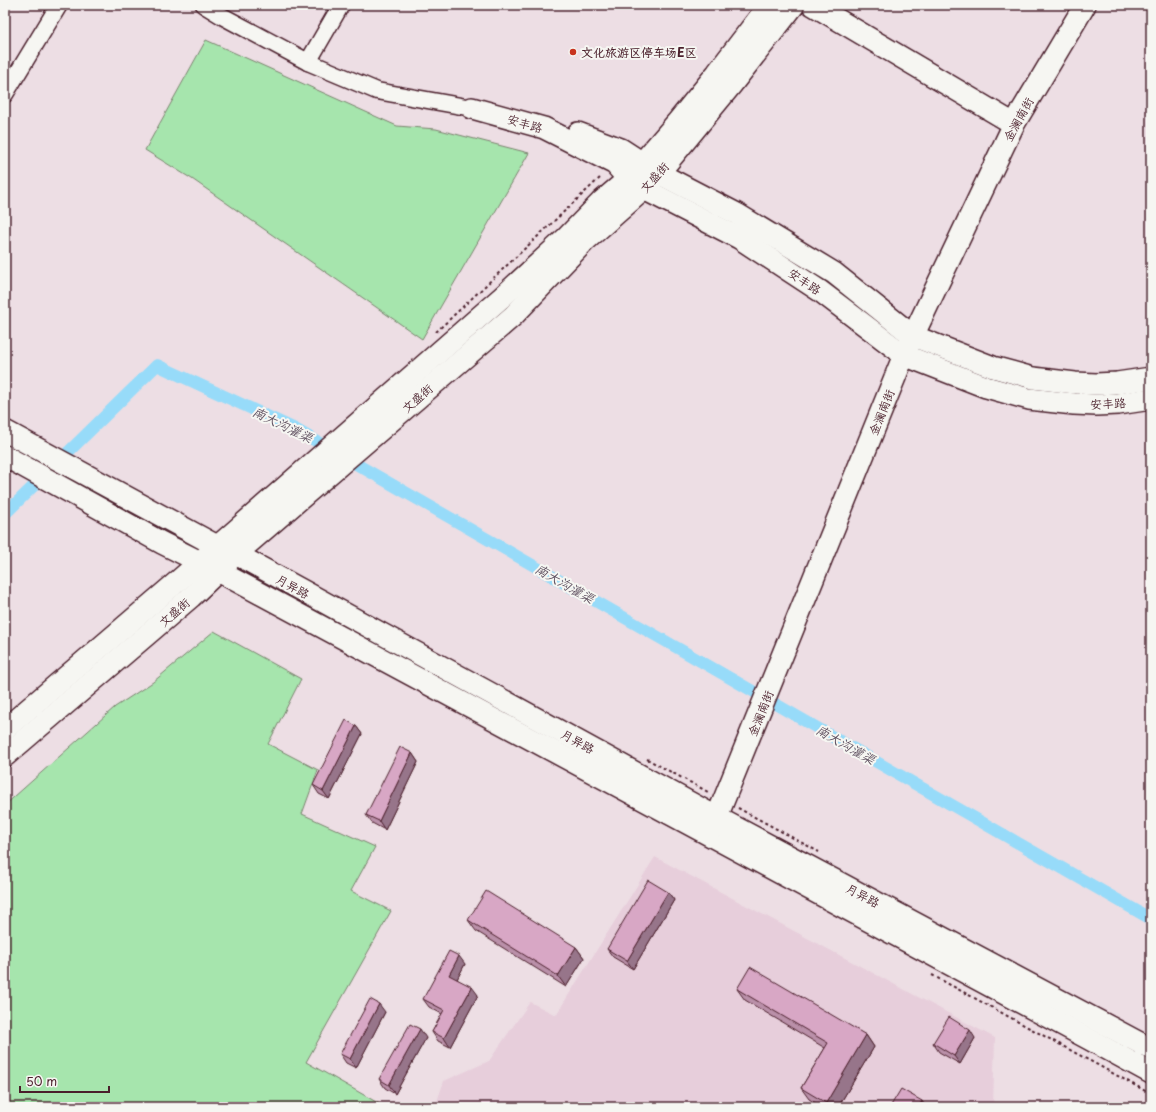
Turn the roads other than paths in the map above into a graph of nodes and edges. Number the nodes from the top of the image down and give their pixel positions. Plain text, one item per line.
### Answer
1 (59, 5) edge
2 (204, 5) edge
3 (341, 5) edge
4 (769, 5) edge
5 (794, 5) edge
6 (813, 5) edge
7 (1085, 5) edge
8 (308, 62) junction
9 (5, 94) edge
10 (472, 108) junction
11 (1014, 124) junction
12 (650, 168) junction
13 (629, 177) junction
14 (913, 336) junction
15 (904, 355) junction
16 (1151, 378) edge
17 (1151, 399) edge
18 (9, 433) edge
19 (5, 456) edge
20 (296, 490) junction
21 (227, 550) junction
22 (199, 562) junction
23 (218, 571) junction
24 (5, 729) edge
25 (5, 756) edge
26 (714, 826) junction
27 (1090, 1038) junction
28 (1151, 1049) edge
29 (1151, 1073) edge

1 - 9 street
2 - 8 street, 安丰路
3 - 8 street
4 - 12 main road, 文盛街
5 - 12 main road, 文盛街
6 - 11 main road
7 - 11 main road, 金澜南街
8 - 10 street, 安丰路
10 - 12 main road, 安丰路
10 - 13 main road, 安丰路
11 - 14 main road, 金澜南街
12 - 13 main road, 文盛街
12 - 14 main road, 安丰路
13 - 15 main road, 安丰路
13 - 20 main road, 文盛街
13 - 20 main road, 文盛街
14 - 15 main road, 金澜南街
14 - 16 main road, 安丰路
15 - 17 main road, 安丰路
15 - 26 main road, 金澜南街
18 - 21 main road, 月异路
19 - 22 main road, 月异路
20 - 21 main road, 文盛街
21 - 22 main road, 文盛街
21 - 23 main road, 文盛街
21 - 26 main road, 月异路
22 - 23 main road, 月异路
22 - 24 main road, 文盛街
23 - 25 main road, 文盛街
23 - 26 main road, 月异路
26 - 27 main road, 月异路
27 - 28 main road, 月异路
27 - 29 main road, 月异路

